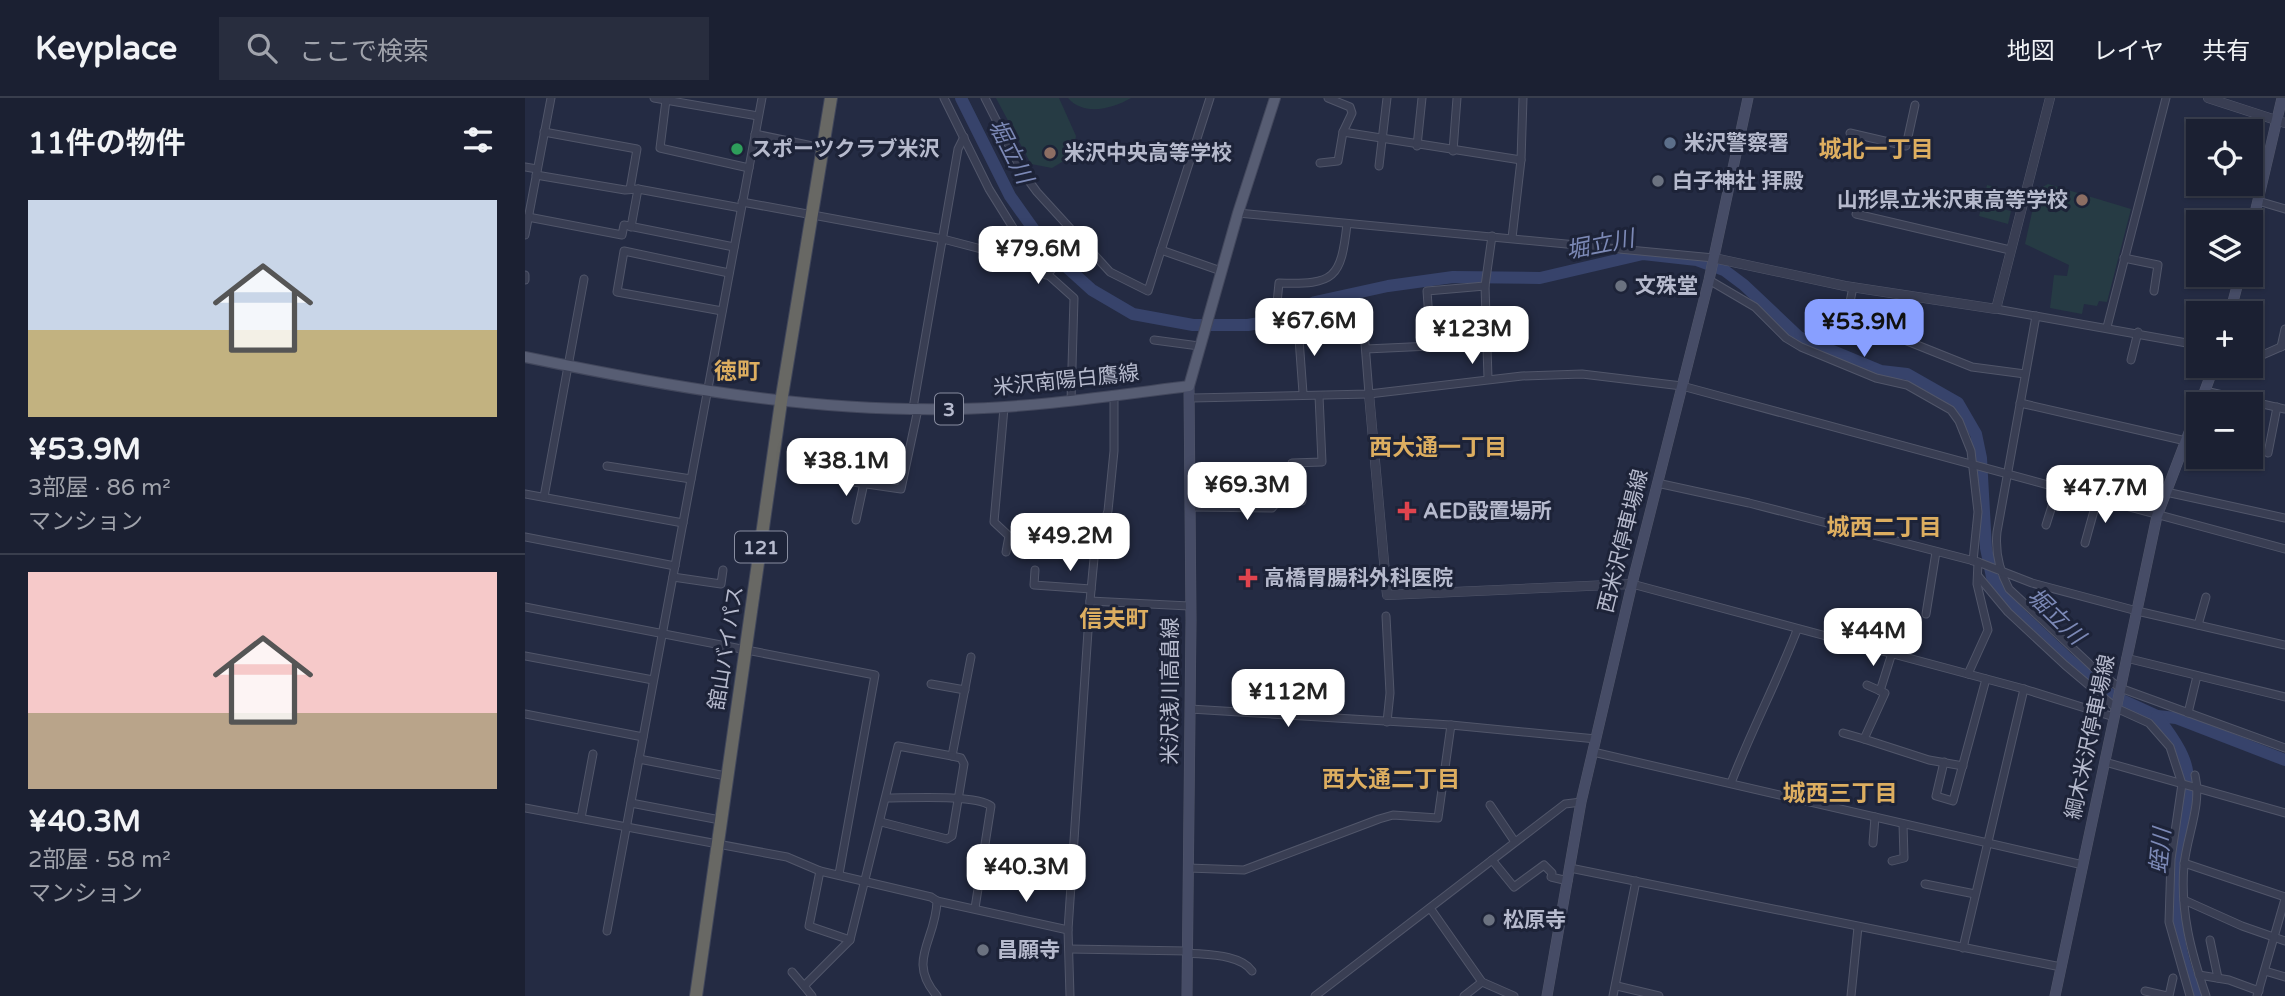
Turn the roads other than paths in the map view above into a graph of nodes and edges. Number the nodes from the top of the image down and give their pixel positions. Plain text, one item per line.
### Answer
1 (551, 98) edge
2 (654, 98) edge
3 (762, 98) edge
4 (831, 98) edge
5 (944, 98) edge
6 (985, 98) edge
7 (1210, 98) edge
8 (1274, 98) edge
9 (1328, 98) edge
10 (1387, 98) edge
11 (1422, 98) edge
12 (1457, 98) edge
13 (1523, 98) edge
14 (1748, 98) edge
15 (2050, 98) edge
16 (2166, 98) edge
17 (2208, 98) edge
18 (2283, 98) edge
19 (666, 100) junction
20 (1915, 105) dead end
21 (758, 116) junction
22 (2281, 122) edge
23 (544, 132) junction
24 (1343, 132) junction
25 (1850, 133) dead end
26 (755, 134) junction
27 (964, 137) junction
28 (1382, 140) junction
29 (1416, 146) junction
30 (822, 148) junction
31 (1453, 151) junction
32 (1521, 160) junction
33 (1319, 163) dead end
34 (1379, 166) dead end
35 (525, 167) edge
36 (749, 168) junction
37 (2265, 169) joint
38 (537, 172) junction
39 (634, 189) junction
40 (2258, 201) junction
41 (742, 205) junction
42 (2285, 209) edge
43 (2256, 210) edge
44 (1238, 213) junction
45 (1856, 214) dead end
46 (812, 216) junction
47 (529, 217) junction
48 (1347, 223) junction
49 (631, 227) junction
50 (525, 235) edge
51 (1492, 236) junction
52 (1512, 238) junction
53 (943, 239) junction
54 (1080, 242) junction
55 (734, 247) junction
56 (1161, 250) junction
57 (2010, 250) junction
58 (2124, 258) junction
59 (1714, 259) junction
60 (1035, 263) junction
61 (1221, 271) junction
62 (729, 273) junction
63 (1048, 273) junction
64 (525, 275) edge
65 (584, 279) dead end
66 (1710, 280) junction
67 (525, 281) edge
68 (1485, 286) junction
69 (1853, 287) junction
70 (2154, 290) dead end
71 (1277, 303) dead end
72 (1996, 309) junction
73 (722, 311) junction
74 (2036, 316) junction
75 (1298, 325) dead end
76 (2107, 327) junction
77 (2285, 329) edge
78 (1364, 331) dead end
79 (2138, 332) junction
80 (1154, 340) dead end
81 (2186, 342) edge
82 (1200, 343) junction
83 (2283, 346) edge
84 (1366, 349) junction
85 (2263, 354) edge
86 (525, 357) edge
87 (2131, 360) dead end
88 (565, 365) junction
89 (2025, 374) junction
90 (1488, 378) junction
91 (2210, 378) edge
92 (1189, 386) junction
93 (1682, 386) junction
94 (708, 390) junction
95 (2205, 390) joint
96 (1303, 394) junction
97 (1369, 394) junction
98 (1114, 395) junction
99 (1319, 396) junction
100 (1192, 398) junction
101 (1071, 401) junction
102 (781, 402) junction
103 (2019, 403) junction
104 (915, 408) junction
105 (1004, 408) junction
106 (2281, 408) edge
107 (2186, 441) joint
108 (2268, 453) dead end
109 (1292, 463) dead end
110 (1973, 465) junction
111 (607, 466) dead end
112 (2007, 474) junction
113 (691, 479) junction
114 (846, 481) dead end
115 (864, 483) junction
116 (1657, 483) junction
117 (2057, 490) junction
118 (2166, 492) junction
119 (525, 494) edge
120 (544, 497) junction
121 (2097, 500) junction
122 (1302, 501) dead end
123 (1191, 507) junction
124 (2157, 516) junction
125 (2285, 518) edge
126 (856, 520) dead end
127 (683, 523) junction
128 (2046, 525) dead end
129 (525, 537) edge
130 (2085, 543) dead end
131 (1066, 549) dead end
132 (2285, 549) edge
133 (1094, 550) junction
134 (1006, 552) dead end
135 (1936, 552) junction
136 (1977, 563) junction
137 (674, 566) junction
138 (723, 570) dead end
139 (1035, 570) dead end
140 (2001, 570) junction
141 (1978, 576) junction
142 (673, 577) junction
143 (1632, 584) junction
144 (1091, 589) junction
145 (2206, 597) dead end
146 (1090, 601) junction
147 (1189, 606) junction
148 (525, 607) edge
149 (2137, 611) junction
150 (1926, 614) dead end
151 (1386, 616) dead end
152 (2198, 625) junction
153 (1797, 630) junction
154 (664, 633) junction
155 (2285, 645) edge
156 (746, 648) junction
157 (1892, 653) junction
158 (525, 656) edge
159 (971, 657) dead end
160 (2126, 659) junction
161 (1968, 674) junction
162 (2197, 676) junction
163 (1986, 679) junction
164 (653, 680) junction
165 (931, 684) dead end
166 (1867, 685) dead end
167 (2024, 689) junction
168 (2120, 689) junction
169 (965, 690) junction
170 (1880, 691) junction
171 (2285, 697) edge
172 (1190, 709) junction
173 (2116, 710) junction
174 (2188, 713) junction
175 (525, 714) edge
176 (1387, 722) junction
177 (1451, 726) junction
178 (1843, 733) dead end
179 (643, 737) junction
180 (1596, 739) junction
181 (1864, 739) junction
182 (2285, 748) edge
183 (1593, 751) junction
184 (593, 754) dead end
185 (952, 756) junction
186 (639, 759) junction
187 (1944, 762) junction
188 (2105, 762) junction
189 (1963, 766) junction
190 (2195, 775) dead end
191 (726, 776) junction
192 (1731, 783) junction
193 (2184, 784) junction
194 (2196, 787) junction
195 (886, 798) junction
196 (959, 800) junction
197 (1581, 802) junction
198 (631, 803) junction
199 (1490, 805) dead end
200 (525, 808) edge
201 (2285, 813) edge
202 (1875, 817) junction
203 (581, 818) junction
204 (720, 820) junction
205 (881, 822) junction
206 (1903, 824) junction
207 (628, 827) junction
208 (1515, 842) junction
209 (1987, 842) junction
210 (1873, 843) dead end
211 (716, 846) junction
212 (1492, 860) junction
213 (1892, 861) dead end
214 (2184, 863) junction
215 (2083, 865) junction
216 (1570, 867) junction
217 (1188, 868) junction
218 (820, 872) junction
219 (839, 874) junction
220 (865, 881) junction
221 (1568, 881) junction
222 (1636, 881) junction
223 (1925, 884) dead end
224 (1975, 894) junction
225 (2285, 898) edge
226 (937, 901) junction
227 (2183, 901) junction
228 (975, 908) junction
229 (1430, 908) junction
230 (1858, 927) junction
231 (1068, 930) junction
232 (607, 931) dead end
233 (2275, 938) junction
234 (851, 940) junction
235 (2210, 940) dead end
236 (2285, 941) edge
237 (1963, 948) junction
238 (1069, 949) junction
239 (1188, 952) junction
240 (2061, 967) junction
241 (1252, 971) dead end
242 (2265, 971) junction
243 (792, 972) dead end
244 (2199, 975) junction
245 (2285, 977) edge
246 (2173, 978) dead end
247 (2218, 978) junction
248 (1482, 982) junction
249 (804, 986) junction
250 (1617, 986) junction
251 (2145, 991) dead end
252 (2258, 993) edge
253 (696, 996) edge
254 (813, 996) edge
255 (937, 996) edge
256 (1070, 996) edge
257 (1187, 996) edge
258 (1315, 996) edge
259 (1464, 996) edge
260 (1514, 996) edge
261 (1547, 996) edge
262 (1612, 996) edge
263 (1659, 996) edge
264 (1851, 996) edge
265 (2055, 996) edge
266 (2168, 996) edge
267 (2190, 996) edge
268 (2206, 996) edge

1 - 23 street
2 - 19 street
3 - 21 street
4 - 30 highway, 舘山バイパス / 121
5 - 27 street
6 - 54 street
7 - 56 street
8 - 44 main road
9 - 24 street
10 - 28 street
11 - 29 street
12 - 31 street
13 - 32 street
14 - 59 main road, 西米沢停車場線
15 - 57 street
16 - 58 street
17 - 22 street
18 - 22 main road
19 - 21 street
19 - 36 street
20 - 25 street
21 - 26 street
22 - 37 main road
23 - 38 street
23 - 39 street
24 - 28 street
24 - 33 street
26 - 30 street
26 - 36 street
27 - 53 street
27 - 60 street
28 - 29 street
28 - 34 street
29 - 31 street
30 - 46 highway, 舘山バイパス / 121
31 - 32 street
32 - 52 street
35 - 38 street
36 - 41 street
37 - 40 main road
38 - 39 street
38 - 47 street
39 - 41 street
39 - 49 street
40 - 42 street
40 - 43 main road
41 - 46 street
41 - 55 street
44 - 48 street
44 - 61 main road
45 - 57 street
46 - 53 street
46 - 102 highway, 舘山バイパス / 121
47 - 49 street
47 - 50 street
48 - 51 street
48 - 71 street
49 - 55 street
51 - 52 street
51 - 68 street
52 - 59 street
53 - 60 street
53 - 104 street
54 - 56 street
54 - 63 street
55 - 62 street
56 - 61 street
57 - 72 street
58 - 70 street
58 - 76 street
59 - 66 main road, 西米沢停車場線
59 - 69 street
60 - 63 street
61 - 82 main road
62 - 73 street
62 - 73 street
63 - 101 street
64 - 67 street
65 - 88 street
66 - 93 main road, 西米沢停車場線
66 - 110 street
68 - 84 street
68 - 90 street
69 - 72 street
69 - 89 street
72 - 74 street
73 - 94 street
74 - 76 street
74 - 89 street
75 - 96 street
76 - 79 street
77 - 83 street
78 - 84 street
79 - 81 street
79 - 87 street
80 - 82 street
82 - 92 main road
83 - 85 street
84 - 97 street
86 - 88 main road, 米沢南陽白鷹線 / 3
88 - 94 main road, 米沢南陽白鷹線 / 3
88 - 120 street
89 - 103 street
90 - 93 street
90 - 97 street
91 - 95 main road, 綱木米沢停車場線
92 - 98 main road, 米沢南陽白鷹線 / 3
92 - 100 main road, 米沢浅川高畠線
93 - 110 street
93 - 116 main road, 西米沢停車場線
94 - 102 main road, 米沢南陽白鷹線 / 3
94 - 113 street
95 - 106 street
96 - 99 street
96 - 100 street
97 - 99 street
97 - 143 street
98 - 101 main road, 米沢南陽白鷹線 / 3
98 - 133 street
99 - 109 street
100 - 123 main road, 米沢浅川高畠線
101 - 105 main road, 米沢南陽白鷹線 / 3
102 - 104 main road, 米沢南陽白鷹線 / 3
102 - 156 highway, 舘山バイパス / 121
103 - 107 street
103 - 112 street
104 - 105 main road, 米沢南陽白鷹線 / 3
104 - 115 street
105 - 134 street
106 - 108 street
107 - 118 main road, 綱木米沢停車場線
110 - 112 street
110 - 136 street
111 - 113 street
112 - 117 street
112 - 140 street
113 - 127 street
114 - 115 street
115 - 126 street
116 - 135 street
116 - 143 main road, 西米沢停車場線
117 - 121 street
117 - 128 street
118 - 124 main road, 綱木米沢停車場線
118 - 125 street
119 - 120 street
120 - 127 street
121 - 124 street
121 - 130 street
122 - 123 street
123 - 147 main road, 米沢浅川高畠線
124 - 132 street
124 - 149 main road, 綱木米沢停車場線
127 - 137 street
129 - 137 street
131 - 133 street
133 - 144 street
135 - 136 street
135 - 150 street
136 - 140 street
136 - 141 street
137 - 142 street
138 - 142 street
139 - 144 street
140 - 149 street
140 - 168 street
141 - 161 street
141 - 173 street
142 - 154 street
143 - 153 street
143 - 180 main road, 西米沢停車場線
144 - 146 street
145 - 152 street
146 - 147 street
146 - 231 street
147 - 172 main road, 米沢浅川高畠線
148 - 154 street
149 - 152 street
149 - 160 main road, 綱木米沢停車場線
151 - 176 street
152 - 155 street
153 - 157 street
153 - 192 street
154 - 156 street
154 - 164 street
156 - 191 highway, 舘山バイパス / 121
156 - 219 street
157 - 161 street
157 - 170 street
158 - 164 street
159 - 169 street
160 - 162 street
160 - 168 main road, 綱木米沢停車場線
161 - 163 street
162 - 171 street
162 - 174 street
163 - 167 street
163 - 189 street
164 - 179 street
165 - 169 street
166 - 170 street
167 - 173 street
167 - 209 street
168 - 173 main road, 綱木米沢停車場線
168 - 174 street
169 - 185 street
170 - 181 street
172 - 176 street
172 - 217 main road, 米沢浅川高畠線
173 - 188 main road, 綱木米沢停車場線
173 - 193 street
174 - 182 street
175 - 179 street
176 - 177 street
177 - 180 street
177 - 217 street
178 - 181 street
179 - 186 street
180 - 183 main road, 西米沢停車場線
181 - 187 street
183 - 192 street
183 - 197 main road, 西米沢停車場線
184 - 203 street
185 - 195 street
185 - 196 street
186 - 191 street
186 - 198 street
187 - 189 street
187 - 189 street
188 - 193 street
188 - 215 main road, 綱木米沢停車場線
190 - 194 street
191 - 204 highway, 舘山バイパス / 121
192 - 202 street
193 - 194 street
193 - 267 street
194 - 201 street
194 - 214 street
195 - 196 street
195 - 205 street
196 - 205 street
196 - 228 street
197 - 208 street
197 - 216 main road, 西米沢停車場線
198 - 204 street
198 - 207 street
199 - 208 street
200 - 203 street
202 - 206 street
202 - 210 street
203 - 207 street
204 - 211 highway, 舘山バイパス / 121
205 - 220 street
206 - 209 street
206 - 213 street
207 - 211 street
207 - 232 street
208 - 212 street
209 - 215 street
209 - 224 street
211 - 218 street
211 - 253 highway, 舘山バイパス / 121
212 - 221 street
212 - 229 street
214 - 225 street
214 - 227 street
215 - 240 main road, 綱木米沢停車場線
216 - 221 main road, 西米沢停車場線
216 - 222 street
217 - 239 main road, 米沢浅川高畠線
218 - 219 street
218 - 234 street
219 - 220 street
220 - 226 street
220 - 234 street
221 - 261 main road, 西米沢停車場線
222 - 230 street
222 - 250 street
223 - 224 street
224 - 237 street
225 - 233 street
226 - 228 street
226 - 255 street
227 - 233 street
227 - 244 street
228 - 231 street
229 - 248 street
229 - 258 street
230 - 237 street
230 - 264 street
231 - 238 street
233 - 236 street
233 - 242 street
234 - 249 street
235 - 247 street
237 - 240 street
238 - 239 street
238 - 256 street
239 - 241 street
239 - 257 main road, 米沢浅川高畠線
240 - 265 main road, 綱木米沢停車場線
242 - 245 street
242 - 252 street
243 - 249 street
244 - 247 street
244 - 268 street
246 - 266 street
247 - 252 street
248 - 259 street
248 - 260 street
249 - 254 street
250 - 262 street
250 - 263 street
251 - 266 street

